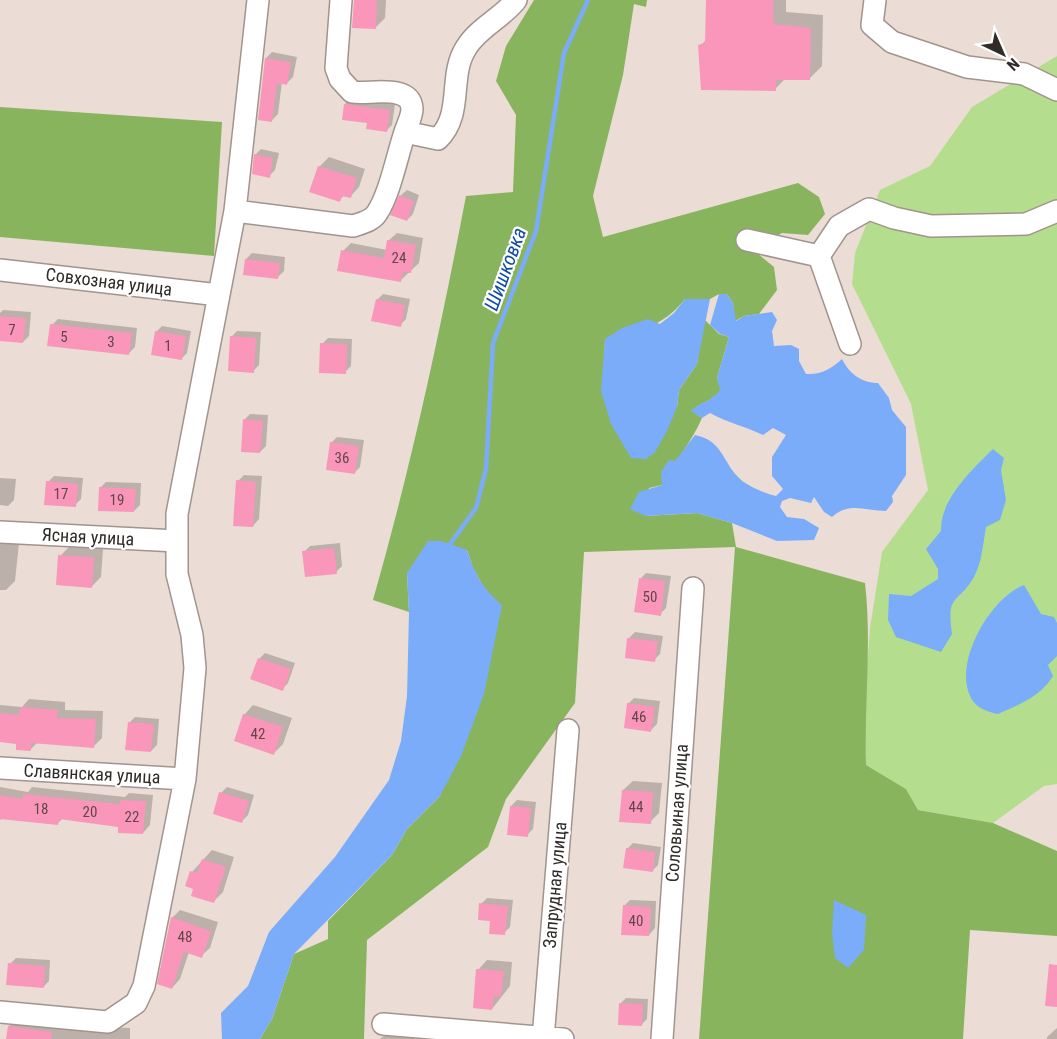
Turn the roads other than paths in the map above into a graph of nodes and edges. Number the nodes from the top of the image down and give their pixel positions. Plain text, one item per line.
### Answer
1 (258, 0) edge
2 (341, 0) edge
3 (516, 0) edge
4 (875, 0) edge
5 (1057, 90) edge
6 (405, 132) junction
7 (235, 211) junction
8 (1057, 211) edge
9 (747, 240) dead end
10 (819, 256) junction
11 (0, 270) edge
12 (219, 295) junction
13 (850, 344) dead end
14 (0, 532) edge
15 (177, 541) junction
16 (693, 588) dead end
17 (568, 730) dead end
18 (0, 768) edge
19 (185, 779) junction
20 (0, 1012) edge
21 (383, 1024) dead end
22 (543, 1039) edge
23 (563, 1039) edge
24 (662, 1039) edge

1 - 7 street
2 - 6 street
3 - 6 street
4 - 5 street
6 - 7 street
7 - 12 street
8 - 10 street
9 - 10 street
10 - 13 street
11 - 12 street, Совхозная улица
12 - 15 street
14 - 15 street, Ясная улица
15 - 19 street
16 - 24 street, Соловьиная улица
17 - 22 street, Запрудная улица
18 - 19 street, Славянская улица
19 - 20 street
21 - 22 street
22 - 23 street

